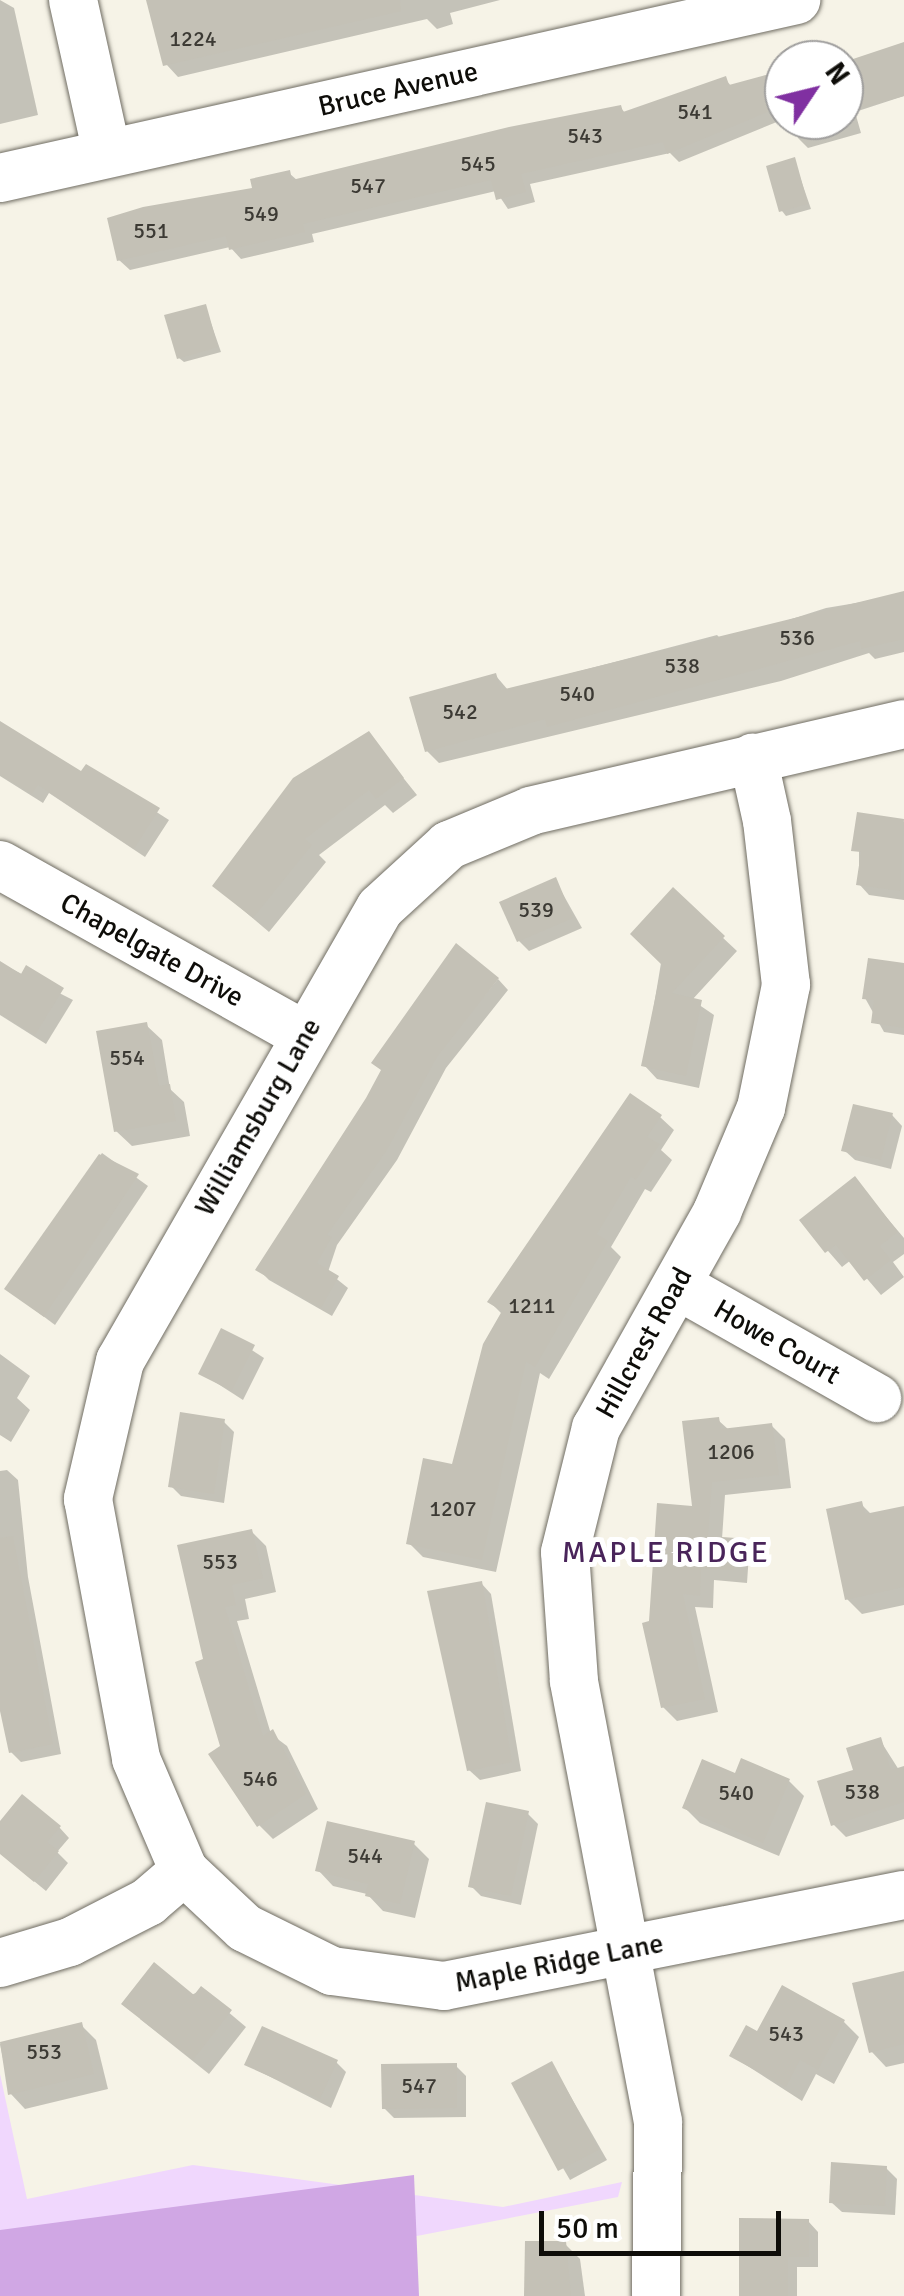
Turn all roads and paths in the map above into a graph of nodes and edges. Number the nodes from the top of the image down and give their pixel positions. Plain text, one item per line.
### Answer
1 (73, 0) edge
2 (796, 0) edge
3 (107, 153) junction
4 (0, 178) edge
5 (904, 724) edge
6 (753, 758) junction
7 (0, 866) edge
8 (304, 1034) junction
9 (677, 1285) junction
10 (877, 1398) dead end
11 (184, 1871) junction
12 (904, 1895) edge
13 (628, 1950) junction
14 (0, 1963) edge
15 (656, 2296) edge

1 - 3 street
2 - 3 street, Bruce Avenue
3 - 4 street, Bruce Avenue
5 - 6 street, Williamsburg Lane
6 - 8 street, Williamsburg Lane
6 - 9 street, Hillcrest Road
7 - 8 street, Chapelgate Drive
8 - 11 street, Williamsburg Lane
9 - 10 street, Howe Court
9 - 13 street, Hillcrest Road
11 - 13 street, Maple Ridge Lane
11 - 14 street
12 - 13 street, Maple Ridge Lane
13 - 15 street, Hillcrest Road

